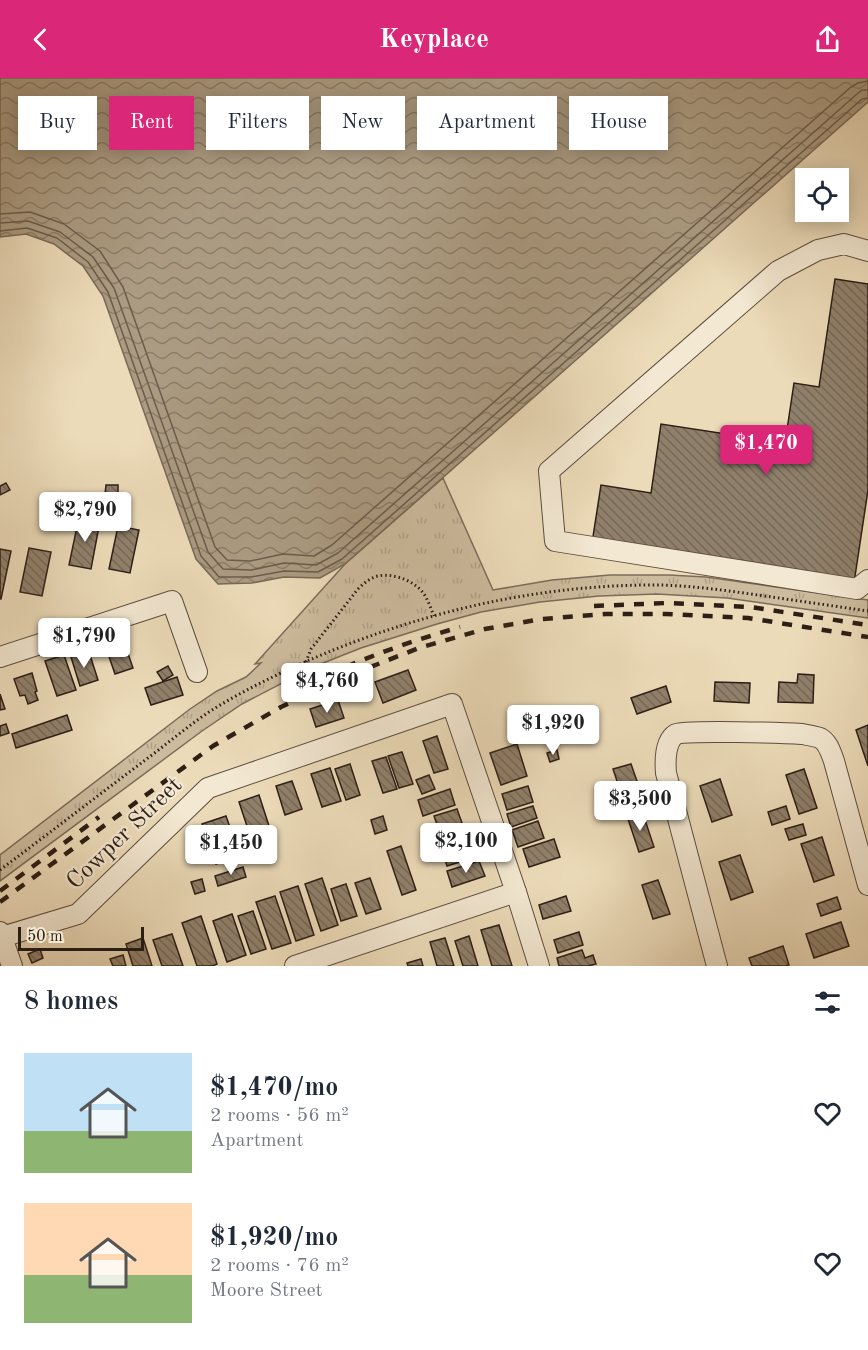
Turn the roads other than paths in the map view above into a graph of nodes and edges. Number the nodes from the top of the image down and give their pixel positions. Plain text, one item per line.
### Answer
1 (868, 251) edge
2 (868, 580) edge
3 (0, 657) edge
4 (196, 672) dead end
5 (868, 885) edge
6 (516, 892) junction
7 (1, 935) edge
8 (12, 966) edge
9 (295, 966) edge
10 (539, 966) edge
11 (717, 966) edge

1 - 2 street
3 - 4 street
5 - 11 street
6 - 7 street, Cowper Street
6 - 9 street
6 - 10 street
7 - 8 street

